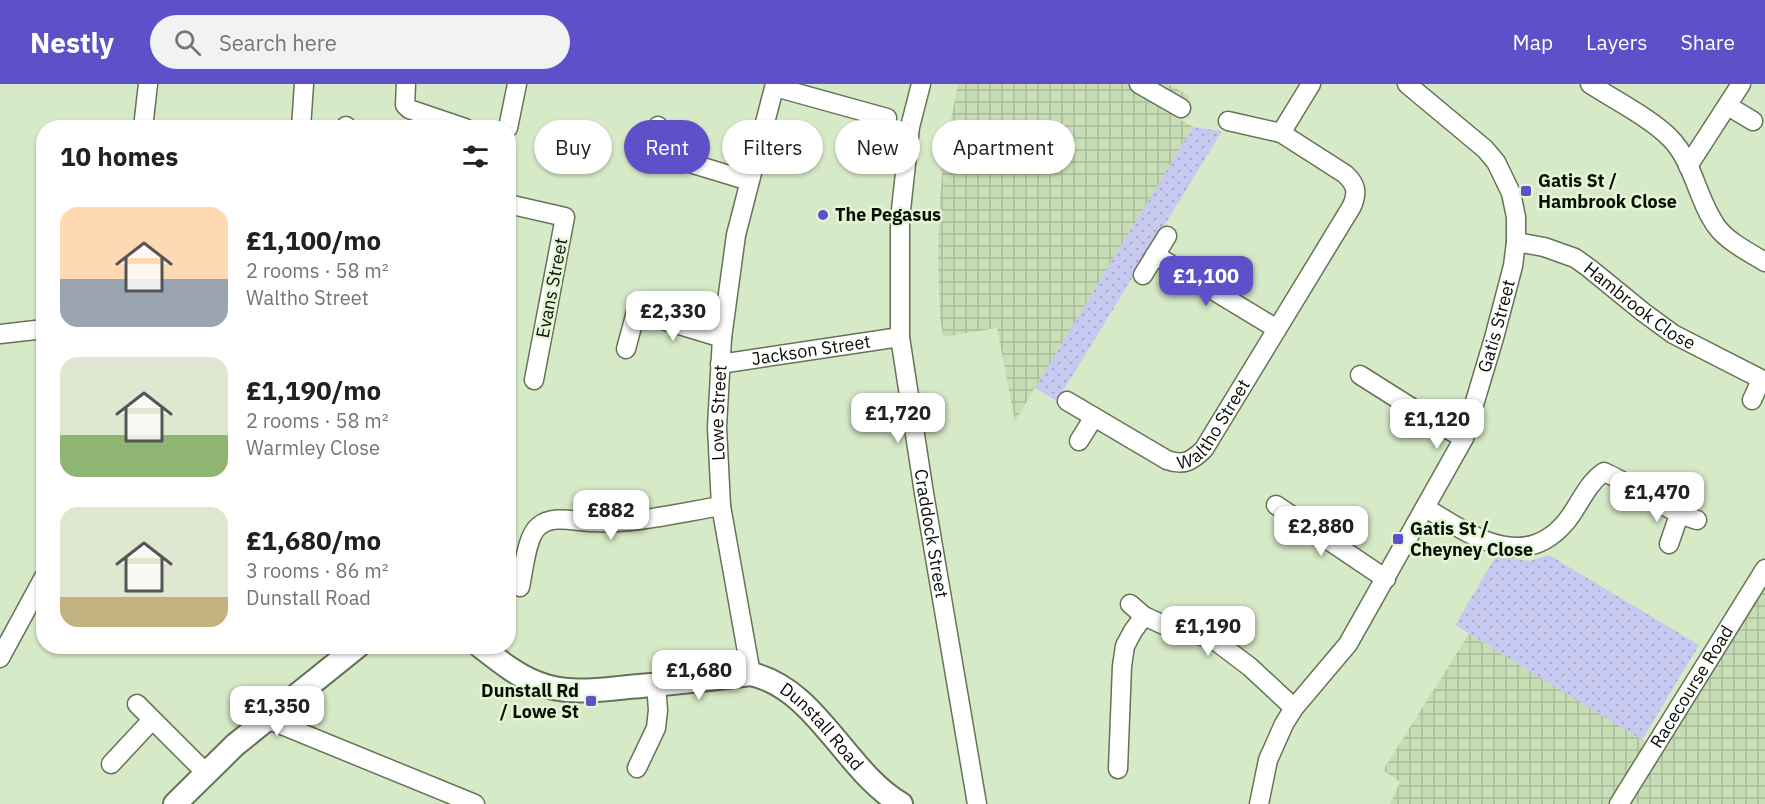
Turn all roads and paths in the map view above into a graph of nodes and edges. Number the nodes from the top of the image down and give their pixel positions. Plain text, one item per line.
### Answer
1 (148, 84) edge
2 (304, 84) edge
3 (406, 84) edge
4 (517, 84) edge
5 (921, 84) edge
6 (1139, 84) edge
7 (1311, 84) edge
8 (1407, 84) edge
9 (1590, 84) edge
10 (1741, 84) edge
11 (775, 86) edge
12 (1728, 106) junction
13 (1181, 108) dead end
14 (888, 118) dead end
15 (144, 120) edge
16 (302, 120) edge
17 (441, 120) edge
18 (510, 120) edge
19 (1753, 120) dead end
20 (1228, 121) dead end
21 (1281, 133) junction
22 (1688, 166) junction
23 (710, 170) edge
24 (748, 182) junction
25 (516, 206) edge
26 (1167, 236) dead end
27 (1516, 242) junction
28 (1155, 255) junction
29 (1765, 262) edge
30 (1143, 274) dead end
31 (1276, 329) junction
32 (36, 330) edge
33 (0, 334) edge
34 (900, 337) junction
35 (722, 338) junction
36 (626, 349) dead end
37 (720, 364) junction
38 (1360, 375) dead end
39 (534, 380) dead end
40 (1763, 381) edge
41 (1752, 400) dead end
42 (1067, 401) dead end
43 (1094, 417) junction
44 (1464, 438) junction
45 (1079, 441) dead end
46 (1276, 505) dead end
47 (721, 506) junction
48 (1426, 508) junction
49 (1669, 544) dead end
50 (1765, 569) edge
51 (1386, 579) junction
52 (520, 586) dead end
53 (36, 592) edge
54 (348, 654) edge
55 (491, 654) edge
56 (0, 658) edge
57 (752, 674) junction
58 (656, 685) junction
59 (137, 704) dead end
60 (1294, 708) junction
61 (267, 719) junction
62 (152, 720) junction
63 (111, 764) dead end
64 (637, 768) dead end
65 (1118, 769) dead end
66 (206, 773) junction
67 (175, 804) edge
68 (474, 804) edge
69 (901, 804) edge
70 (977, 804) edge
71 (1259, 804) edge
72 (1618, 804) edge

1 - 15 street
2 - 16 street
3 - 17 street
4 - 18 street
5 - 34 street, Craddock Street
6 - 13 street
7 - 21 street
8 - 27 street, Gatis Street
9 - 22 street
10 - 12 street
11 - 14 street
11 - 24 street, Lowe Street
12 - 19 street
12 - 22 street
20 - 21 street, Waltho Street
21 - 31 street, Waltho Street
22 - 29 street
23 - 24 street
24 - 35 street, Lowe Street
25 - 39 street, Evans Street
26 - 28 street
27 - 40 street, Hambrook Close
27 - 44 street, Gatis Street
28 - 30 street
28 - 31 street
31 - 43 street, Waltho Street
32 - 33 street
34 - 37 street, Jackson Street
34 - 70 street, Craddock Street
35 - 36 street
35 - 37 street, Lowe Street
37 - 47 street, Lowe Street
38 - 44 street
40 - 41 street, Hambrook Close
42 - 43 street, Waltho Street
43 - 45 street
44 - 48 street, Gatis Street
46 - 51 street
47 - 52 street
47 - 57 street, Lowe Street
48 - 49 street
48 - 51 street, Gatis Street
50 - 72 street, Racecourse Road
51 - 60 street, Gatis Street
53 - 56 street
54 - 61 street
55 - 58 street
57 - 58 street
57 - 69 street, Dunstall Road
58 - 64 street
59 - 62 street
60 - 65 street
60 - 71 street, Gatis Street
61 - 66 street
61 - 68 street
62 - 63 street
62 - 66 street
66 - 67 street

